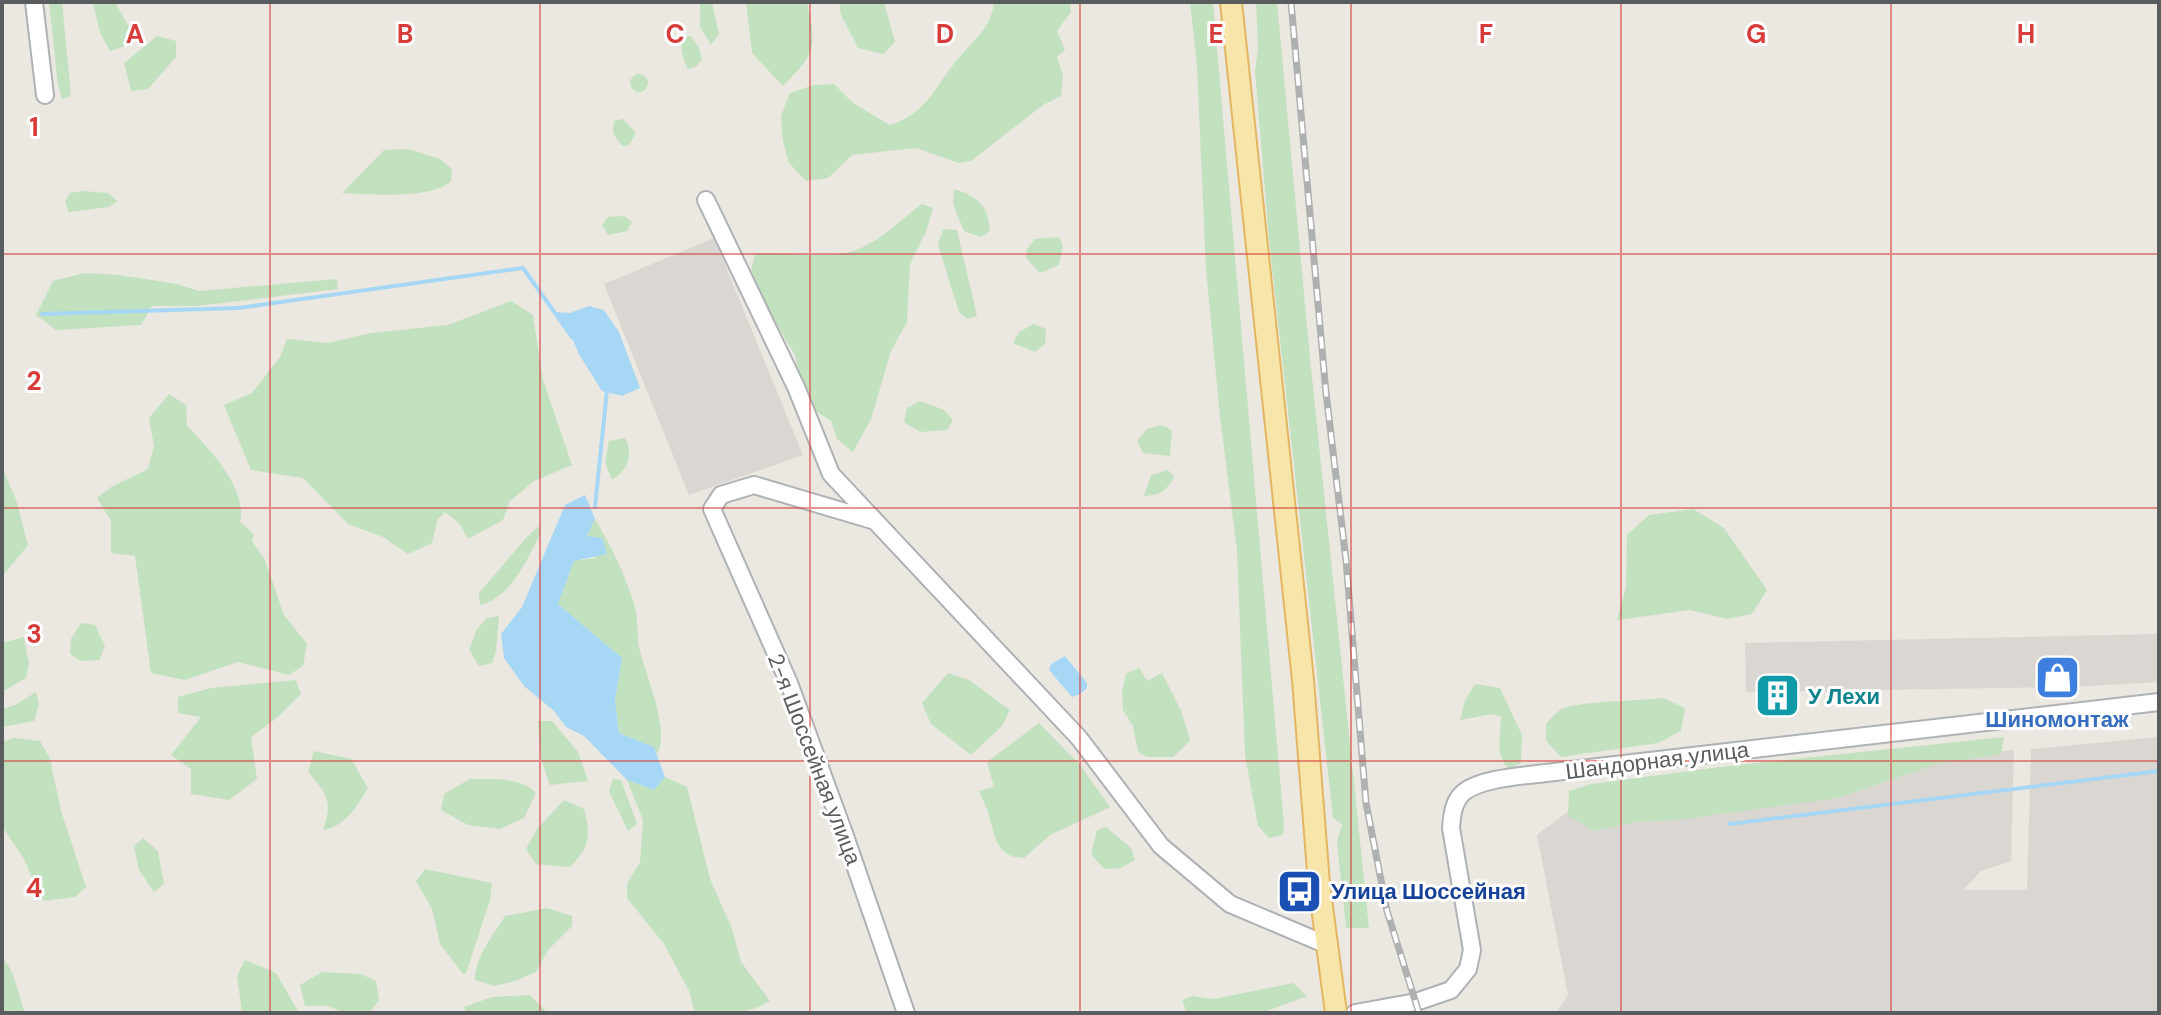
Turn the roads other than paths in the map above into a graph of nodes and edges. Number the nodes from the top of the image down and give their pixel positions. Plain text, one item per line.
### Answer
1 (34, 2) edge
2 (1231, 2) edge
3 (45, 95) dead end
4 (706, 200) dead end
5 (873, 520) junction
6 (2159, 702) edge
7 (1327, 945) junction
8 (906, 1013) edge
9 (1336, 1013) edge
10 (1355, 1013) edge

1 - 3 street
2 - 7 main road
4 - 5 street
5 - 7 street
5 - 8 street, 2-я Шоссейная улица
6 - 10 street, Шандорная улица
7 - 9 main road

